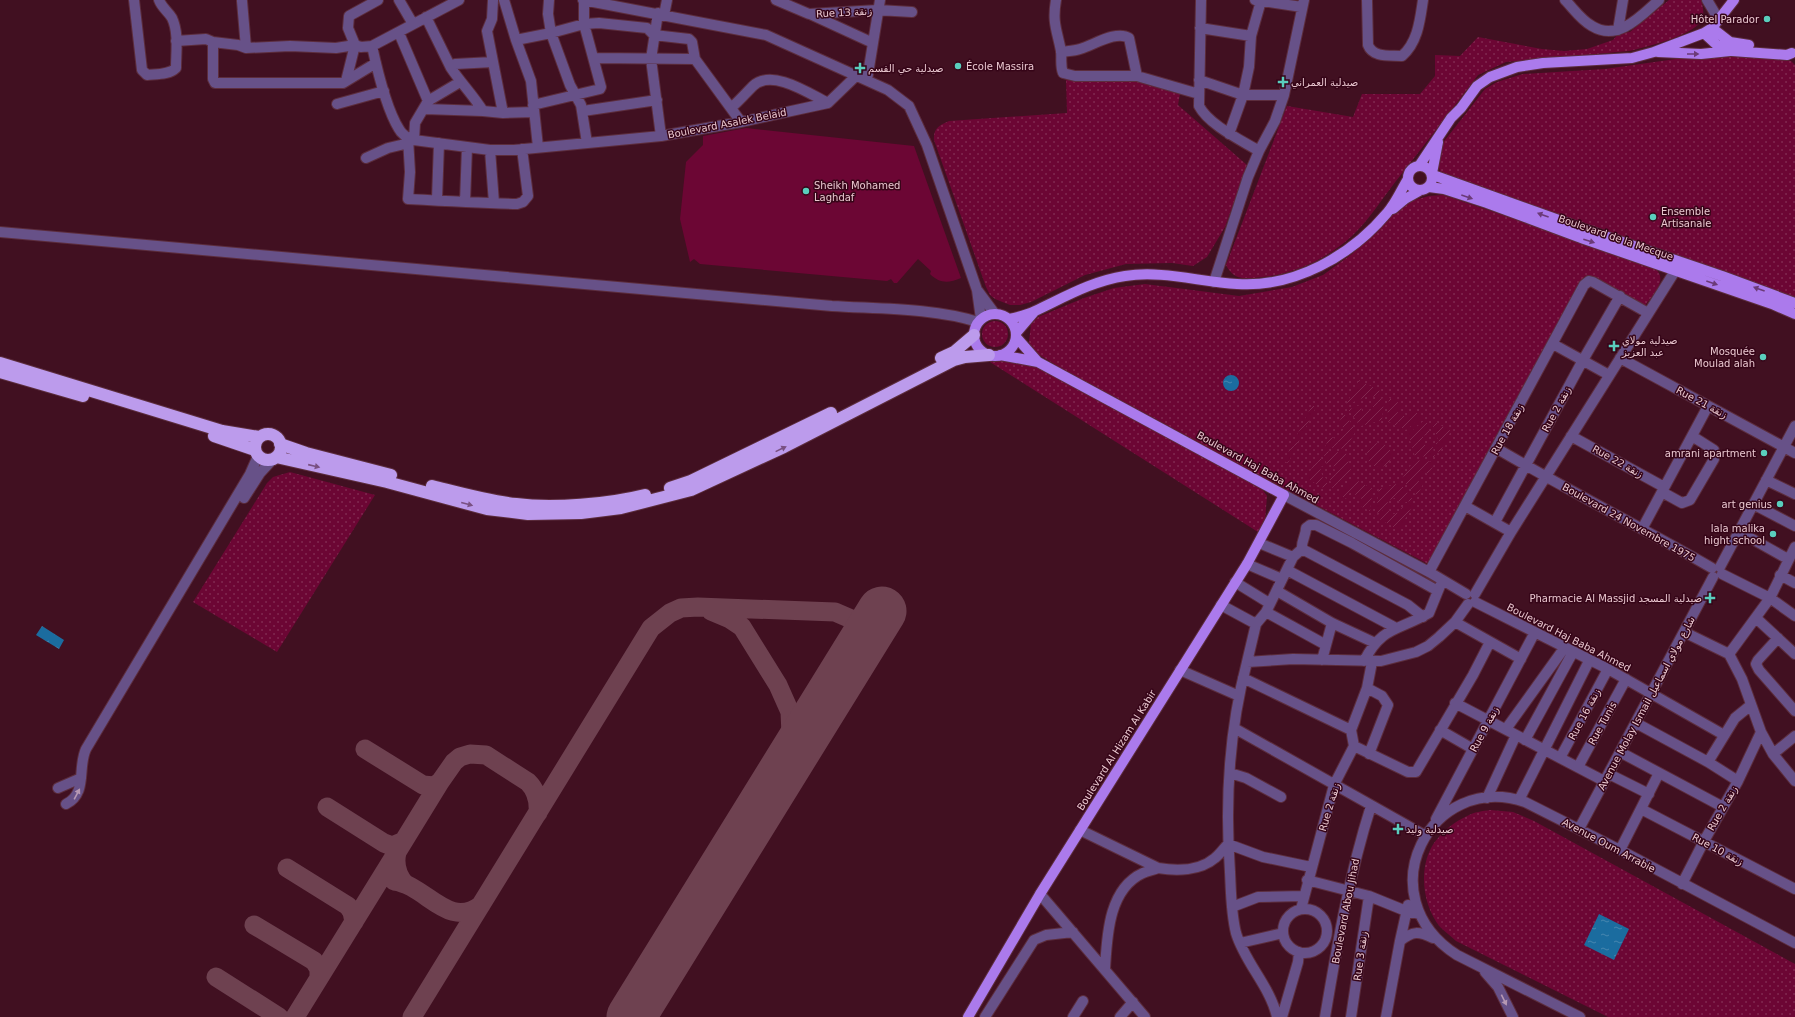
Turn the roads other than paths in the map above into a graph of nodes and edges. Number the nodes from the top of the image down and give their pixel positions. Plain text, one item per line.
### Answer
1 (134, 0) edge
2 (159, 0) edge
3 (378, 0) edge
4 (399, 0) edge
5 (458, 0) edge
6 (493, 0) edge
7 (504, 0) edge
8 (549, 0) edge
9 (583, 0) edge
10 (667, 0) edge
11 (1056, 0) edge
12 (1201, 0) edge
13 (1367, 0) edge
14 (1423, 0) edge
15 (1564, 0) edge
16 (1623, 0) edge
17 (1659, 0) edge
18 (1707, 0) edge
19 (1734, 0) edge
20 (242, 1) edge
21 (777, 1) edge
22 (1258, 1) edge
23 (1303, 3) edge
24 (879, 5) edge
25 (912, 12) dead end
26 (661, 14) junction
27 (809, 14) junction
28 (426, 17) junction
29 (1719, 20) junction
30 (413, 24) junction
31 (584, 24) junction
32 (1200, 28) junction
33 (1618, 30) junction
34 (1708, 31) junction
35 (399, 33) junction
36 (552, 33) junction
37 (654, 35) junction
38 (1251, 36) junction
39 (516, 40) junction
40 (176, 41) junction
41 (213, 42) junction
42 (873, 43) junction
43 (356, 46) junction
44 (372, 46) junction
45 (246, 48) junction
46 (1753, 49) junction
47 (1732, 51) junction
48 (1061, 52) junction
49 (1654, 52) junction
50 (1794, 54) edge
51 (594, 58) junction
52 (651, 59) junction
53 (695, 59) junction
54 (493, 62) junction
55 (376, 63) junction
56 (451, 68) junction
57 (856, 76) junction
58 (1137, 76) junction
59 (867, 80) junction
60 (1199, 80) junction
61 (346, 81) junction
62 (460, 82) junction
63 (384, 91) junction
64 (1199, 94) junction
65 (576, 95) junction
66 (1243, 95) junction
67 (1284, 95) junction
68 (657, 100) junction
69 (828, 102) junction
70 (337, 104) dead end
71 (427, 105) junction
72 (731, 108) junction
73 (533, 109) junction
74 (483, 110) junction
75 (583, 111) junction
76 (503, 113) junction
77 (741, 122) junction
78 (1441, 132) junction
79 (1229, 134) junction
80 (661, 136) junction
81 (410, 141) junction
82 (439, 143) junction
83 (587, 143) junction
84 (467, 147) junction
85 (538, 147) junction
86 (518, 149) junction
87 (490, 150) junction
88 (1259, 151) junction
89 (366, 158) dead end
90 (1419, 166) junction
91 (1432, 174) junction
92 (1408, 179) junction
93 (1425, 189) junction
94 (437, 199) junction
95 (1488, 199) junction
96 (465, 202) junction
97 (494, 203) junction
98 (1388, 212) junction
99 (0, 232) edge
100 (1678, 267) junction
101 (1214, 282) junction
102 (977, 290) junction
103 (1620, 296) junction
104 (1795, 303) edge
105 (1034, 312) junction
106 (1648, 313) junction
107 (995, 314) junction
108 (1795, 314) edge
109 (1009, 319) junction
110 (977, 327) junction
111 (1016, 335) junction
112 (1553, 344) junction
113 (994, 355) junction
114 (1620, 358) junction
115 (1583, 360) junction
116 (1038, 362) junction
117 (0, 363) edge
118 (0, 372) edge
119 (1609, 375) junction
120 (1708, 406) junction
121 (1795, 426) edge
122 (1571, 436) junction
123 (1692, 436) junction
124 (259, 437) junction
125 (280, 444) junction
126 (1784, 446) junction
127 (1496, 448) junction
128 (256, 453) junction
129 (1795, 453) edge
130 (274, 458) junction
131 (1526, 466) junction
132 (1545, 477) junction
133 (1766, 480) junction
134 (1663, 489) junction
135 (1795, 494) edge
136 (1284, 495) junction
137 (1753, 504) junction
138 (1465, 506) junction
139 (1495, 522) junction
140 (1795, 526) edge
141 (1642, 528) junction
142 (1738, 531) junction
143 (1511, 532) junction
144 (1259, 543) junction
145 (1795, 547) edge
146 (1302, 549) junction
147 (1293, 557) junction
148 (1788, 560) junction
149 (1247, 564) junction
150 (1287, 570) junction
151 (1429, 572) junction
152 (1717, 572) junction
153 (1780, 575) junction
154 (191, 577) junction
155 (1282, 579) junction
156 (1443, 581) junction
157 (1236, 582) junction
158 (1795, 583) edge
159 (1278, 591) junction
160 (1438, 591) junction
161 (1770, 598) junction
162 (1471, 599) junction
163 (1221, 605) junction
164 (1268, 607) junction
165 (1795, 616) edge
166 (1423, 617) junction
167 (1756, 618) junction
168 (1455, 622) junction
169 (1256, 624) junction
170 (1332, 624) junction
171 (1396, 628) junction
172 (1535, 632) junction
173 (1684, 632) junction
174 (1778, 638) junction
175 (1490, 642) junction
176 (1375, 643) junction
177 (1326, 645) junction
178 (1569, 649) junction
179 (1729, 654) junction
180 (1795, 654) edge
181 (1521, 659) junction
182 (1322, 660) junction
183 (1368, 661) junction
184 (1589, 661) junction
185 (1247, 662) junction
186 (1180, 670) junction
187 (1608, 670) junction
188 (1243, 678) junction
189 (1626, 679) junction
190 (1367, 688) junction
191 (1652, 693) junction
192 (1239, 696) junction
193 (1455, 703) junction
194 (1751, 706) junction
195 (1795, 711) edge
196 (1489, 720) junction
197 (1636, 723) junction
198 (1234, 728) junction
199 (1506, 729) junction
200 (1352, 730) junction
201 (1440, 730) junction
202 (1761, 732) junction
203 (1724, 735) junction
204 (1795, 736) edge
205 (1521, 737) junction
206 (1354, 746) junction
207 (1473, 749) junction
208 (1544, 749) junction
209 (1620, 752) junction
210 (1369, 754) junction
211 (1773, 754) junction
212 (1560, 758) junction
213 (1708, 762) junction
214 (1578, 767) junction
215 (1230, 773) junction
216 (1659, 773) junction
217 (1606, 777) junction
218 (81, 778) junction
219 (1738, 781) junction
220 (1795, 781) edge
221 (1334, 785) junction
222 (58, 788) dead end
223 (1649, 794) junction
224 (1281, 797) dead end
225 (1487, 798) junction
226 (1519, 800) junction
227 (66, 804) dead end
228 (1371, 806) junction
229 (1723, 807) junction
230 (1641, 809) junction
231 (1433, 826) junction
232 (1579, 829) junction
233 (1080, 830) junction
234 (1425, 837) junction
235 (1704, 841) junction
236 (1228, 844) junction
237 (1620, 850) junction
238 (1311, 867) junction
239 (1158, 868) junction
240 (1307, 880) junction
241 (1682, 884) junction
242 (1795, 889) edge
243 (1413, 890) junction
244 (1349, 892) junction
245 (1040, 894) junction
246 (1303, 896) junction
247 (1368, 896) junction
248 (1232, 907) junction
249 (1301, 909) junction
250 (1406, 911) junction
251 (1419, 914) junction
252 (1073, 932) junction
253 (1283, 933) junction
254 (1326, 936) junction
255 (1338, 937) junction
256 (1435, 938) junction
257 (1400, 941) junction
258 (1240, 943) junction
259 (1795, 943) edge
260 (1299, 952) junction
261 (1476, 965) junction
262 (1105, 969) junction
263 (1083, 1001) dead end
264 (1133, 1002) junction
265 (968, 1017) edge
266 (985, 1017) edge
267 (1073, 1017) edge
268 (1120, 1017) edge
269 (1145, 1017) edge
270 (1277, 1017) edge
271 (1282, 1017) edge
272 (1325, 1017) edge
273 (1351, 1017) edge
274 (1386, 1017) edge
275 (1512, 1017) edge
276 (1580, 1017) edge

1 - 40 street
2 - 40 street
3 - 43 street
4 - 30 street
5 - 28 street
6 - 54 street
7 - 39 street
8 - 36 street
9 - 26 street
9 - 31 street
10 - 26 street
11 - 48 street
12 - 32 street
13 - 14 street
15 - 33 street
16 - 33 street
17 - 33 street
18 - 29 street
19 - 29 main road
20 - 45 street
21 - 27 street, Rue 13 زنقة
22 - 23 street
22 - 38 street
23 - 67 street
24 - 25 street, Rue 13 زنقة
24 - 27 street, Rue 13 زنقة
24 - 42 street
26 - 37 street
26 - 57 street
27 - 42 street
28 - 30 street
28 - 56 street
29 - 34 main road
30 - 35 street
31 - 36 street
31 - 37 street
31 - 51 street
32 - 38 street
32 - 60 street
34 - 46 main road
34 - 47 main road
34 - 49 main road
35 - 44 street
35 - 71 street
36 - 39 street
36 - 65 street
37 - 52 street
37 - 53 street
38 - 66 street
39 - 73 street
40 - 41 street
41 - 45 street
41 - 61 street
42 - 59 street
43 - 44 street
43 - 45 street
43 - 61 street
44 - 55 street
46 - 47 main road
46 - 50 main road
49 -> 47 main road
48 - 58 street
48 - 58 street
49 - 78 main road
51 - 52 street
51 - 65 street
52 - 53 street
52 - 68 street
53 - 72 street
54 - 56 street
54 - 76 street
55 - 61 street
55 - 63 street
56 - 62 street
57 - 59 street
57 - 69 street, Boulevard Asalek Belaid
58 - 64 street
59 - 102 street
60 - 64 street
60 - 66 street
62 - 71 street
62 - 74 street
63 - 70 street
63 - 81 street
64 - 79 street
65 - 73 street
65 - 75 street
66 - 67 street
66 - 79 street
67 - 88 street
68 - 75 street
68 - 80 street
69 - 72 street
69 - 77 street, Boulevard Asalek Belaid
71 - 74 street
71 - 81 street
72 - 77 street
73 - 76 street
73 - 85 street
74 - 76 street
75 - 83 street
77 - 80 street, Boulevard Asalek Belaid
78 - 90 main road
78 - 91 main road
79 - 88 street
80 - 83 street, Boulevard Asalek Belaid
81 - 82 street
81 - 89 street
81 - 94 street
82 - 84 street
82 - 94 street
83 - 85 street, Boulevard Asalek Belaid
84 - 87 street
84 - 96 street
85 - 86 street, Boulevard Asalek Belaid
86 - 87 street
86 - 97 street
87 - 97 street
88 - 101 street
90 - 91 main road
90 - 92 main road
91 - 93 main road
91 - 95 main road, Boulevard de la Mecque
92 - 93 main road
92 - 98 main road
93 -> 95 main road, Boulevard de la Mecque
93 - 98 main road
94 - 96 street
95 - 100 main road, Boulevard de la Mecque
96 - 97 street
98 - 101 main road
99 - 110 street
104 -> 100 main road, Boulevard de la Mecque
100 - 106 street
100 -> 108 main road, Boulevard de la Mecque
101 - 105 main road
102 - 107 street
102 - 110 street
103 - 106 street
103 - 112 street, Rue 18 زنقة
103 - 115 street, Rue 2 زنقة
105 - 109 main road
105 - 111 main road
106 - 114 street
107 - 109 main road
107 - 110 main road
109 - 111 main road
110 - 113 main road
110 - 125 highway
111 - 113 main road
111 - 116 main road
112 - 115 street
112 - 127 street, Rue 18 زنقة
113 - 116 main road
130 -> 113 highway
114 - 119 street
114 - 120 street, Rue 21 زنقة
115 - 119 street
115 - 131 street, Rue 2 زنقة
116 - 136 main road, Boulevard Haj Baba Ahmed
117 - 124 highway
118 - 128 highway
119 - 122 street
120 - 123 street
120 - 126 street, Rue 21 زنقة
121 - 126 street, Avenue Molay Ismail شارع مولاي اسماعيل
122 - 132 street
122 - 134 street, Rue 22 زنقة
123 - 134 street
123 - 134 street, Rue 22 زنقة
124 - 125 highway
124 - 128 highway
125 - 130 highway
126 - 129 street, Rue 21 زنقة
126 - 133 street, Avenue Molay Ismail شارع مولاي اسماعيل
127 - 131 street, Boulevard 24 Novembre 1975
127 - 138 street, Rue 18 زنقة
128 - 130 highway
128 - 154 street
130 - 154 street
131 - 132 street, Boulevard 24 Novembre 1975
131 - 139 street, Rue 2 زنقة
132 - 141 street, Boulevard 24 Novembre 1975
132 - 143 street
133 - 135 street
133 - 137 street, Avenue Molay Ismail شارع مولاي اسماعيل
134 - 141 street
136 - 144 main road, Boulevard Al Hizam Al Kabir
136 - 151 street, Boulevard Haj Baba Ahmed
137 - 140 street
137 - 142 street, Avenue Molay Ismail شارع مولاي اسماعيل
138 - 139 street
138 - 151 street, Rue 18 زنقة
139 - 143 street
141 - 152 street, Boulevard 24 Novembre 1975
142 - 148 street
142 - 152 street, Avenue Molay Ismail شارع مولاي اسماعيل
143 - 162 street
144 - 147 street
144 - 149 main road, Boulevard Al Hizam Al Kabir
145 - 148 street
146 - 147 street
146 - 160 street
146 - 166 street
147 - 150 street
148 - 153 street
149 - 155 street
149 - 157 main road, Boulevard Al Hizam Al Kabir
150 - 155 street
150 - 171 street
151 - 156 street, Boulevard Haj Baba Ahmed
152 - 161 street, Boulevard 24 Novembre 1975
152 - 173 street, Avenue Molay Ismail شارع مولاي اسماعيل
153 - 158 street
153 - 161 street
154 - 218 street
155 - 159 street
156 - 160 street
156 - 162 street, Boulevard Haj Baba Ahmed
157 - 163 main road, Boulevard Al Hizam Al Kabir
157 - 164 street
159 - 164 street
159 - 170 street
160 - 166 street
161 - 165 street, Boulevard 24 Novembre 1975
161 - 167 street
162 - 168 street
162 - 172 street, Boulevard Haj Baba Ahmed
163 - 169 street
163 - 186 main road, Boulevard Al Hizam Al Kabir
164 - 169 street
164 - 177 street
166 - 171 street
167 - 174 street
167 - 179 street
168 - 175 street
168 - 183 street
169 - 185 street
170 - 176 street
170 - 177 street
171 - 176 street
172 - 178 street, Boulevard Haj Baba Ahmed
172 - 181 street, Rue 9 زنقة
173 - 179 street
173 - 191 street, Avenue Molay Ismail شارع مولاي اسماعيل
174 - 180 street
174 - 195 street
175 - 181 street
175 - 193 street
176 - 183 street
177 - 182 street
178 - 184 street, Boulevard Haj Baba Ahmed
178 - 199 street
178 - 205 street
179 - 194 street
181 - 196 street, Rue 9 زنقة
182 - 183 street
182 - 185 street
183 - 190 street
184 - 187 street, Boulevard Haj Baba Ahmed
184 - 208 street
185 - 188 street
186 - 192 street
186 - 233 main road, Boulevard Al Hizam Al Kabir
187 - 189 street, Boulevard Haj Baba Ahmed
187 - 212 street, Rue 16 زنقة
188 - 192 street
188 - 200 street
189 - 191 street, Boulevard Haj Baba Ahmed
189 - 214 street, Rue Tunis
190 - 200 street
190 - 210 street
191 - 197 street, Avenue Molay Ismail شارع مولاي اسماعيل
191 - 203 street, Boulevard Haj Baba Ahmed
192 - 198 street
193 - 196 street
193 - 201 street
194 - 202 street
194 - 203 street
196 - 199 street
196 - 207 street, Rue 9 زنقة
197 - 209 street, Avenue Molay Ismail شارع مولاي اسماعيل
197 - 213 street
198 - 215 street
198 - 221 street
199 - 205 street
200 - 206 street
201 - 207 street
201 - 210 street
202 - 211 street
202 - 219 street, Rue 2 زنقة
203 - 213 street
204 - 211 street
205 - 208 street
205 - 225 street
206 - 210 street
206 - 221 street, Rue 2 زنقة
207 - 231 street, Rue 9 زنقة
208 - 212 street
208 - 226 street
209 - 216 street
209 - 217 street, Avenue Molay Ismail شارع مولاي اسماعيل
211 - 220 street
212 - 214 street
213 - 219 street
214 - 217 street
215 - 224 street
215 - 236 street
216 - 223 street
216 - 229 street
217 - 223 street
217 - 232 street, Avenue Molay Ismail شارع مولاي اسماعيل
218 - 222 street
227 -> 218 street
219 - 229 street, Rue 2 زنقة
221 - 228 street
221 - 238 street, Rue 2 زنقة
223 - 230 street
225 - 226 street, Avenue Oum Arrabie
225 - 231 street, Avenue Oum Arrabie
226 - 232 street, Avenue Oum Arrabie
228 - 234 street
228 - 244 street, Boulevard Abou Jihad
229 - 235 street, Rue 2 زنقة
230 - 235 street, Rue 10 زنقة
230 - 237 street
231 - 234 street, Avenue Oum Arrabie
232 - 237 street, Avenue Oum Arrabie
233 - 239 street
233 - 245 main road, Boulevard Al Hizam Al Kabir
234 - 243 street, Avenue Oum Arrabie
235 - 241 street, Rue 2 زنقة
235 - 242 street, Rue 10 زنقة
236 - 238 street
236 - 239 street
236 - 248 street
237 - 241 street, Avenue Oum Arrabie
238 - 240 street, Rue 2 زنقة
239 - 262 street
240 - 244 street
240 - 246 street, Rue 2 زنقة
241 - 259 street, Avenue Oum Arrabie
243 - 250 street
243 - 251 street
244 - 247 street
244 - 255 street, Boulevard Abou Jihad
245 - 252 street
245 - 265 main road, Boulevard Al Hizam Al Kabir
246 - 248 street
246 - 249 street, Rue 2 زنقة
247 - 250 street
247 - 273 street, Rue 3 زنقة
248 - 258 street
249 - 253 street
249 - 254 street
250 - 251 street
250 - 257 street
251 - 256 street
252 - 262 street
252 - 266 street
253 - 258 street
253 - 260 street
254 - 255 street
254 - 260 street
255 - 272 street, Boulevard Abou Jihad
256 - 257 street
256 - 261 street
257 - 274 street
258 - 270 street
260 - 271 street
261 -> 275 street
261 - 276 street
262 - 264 street
263 - 267 street
264 - 268 street
264 - 269 street

